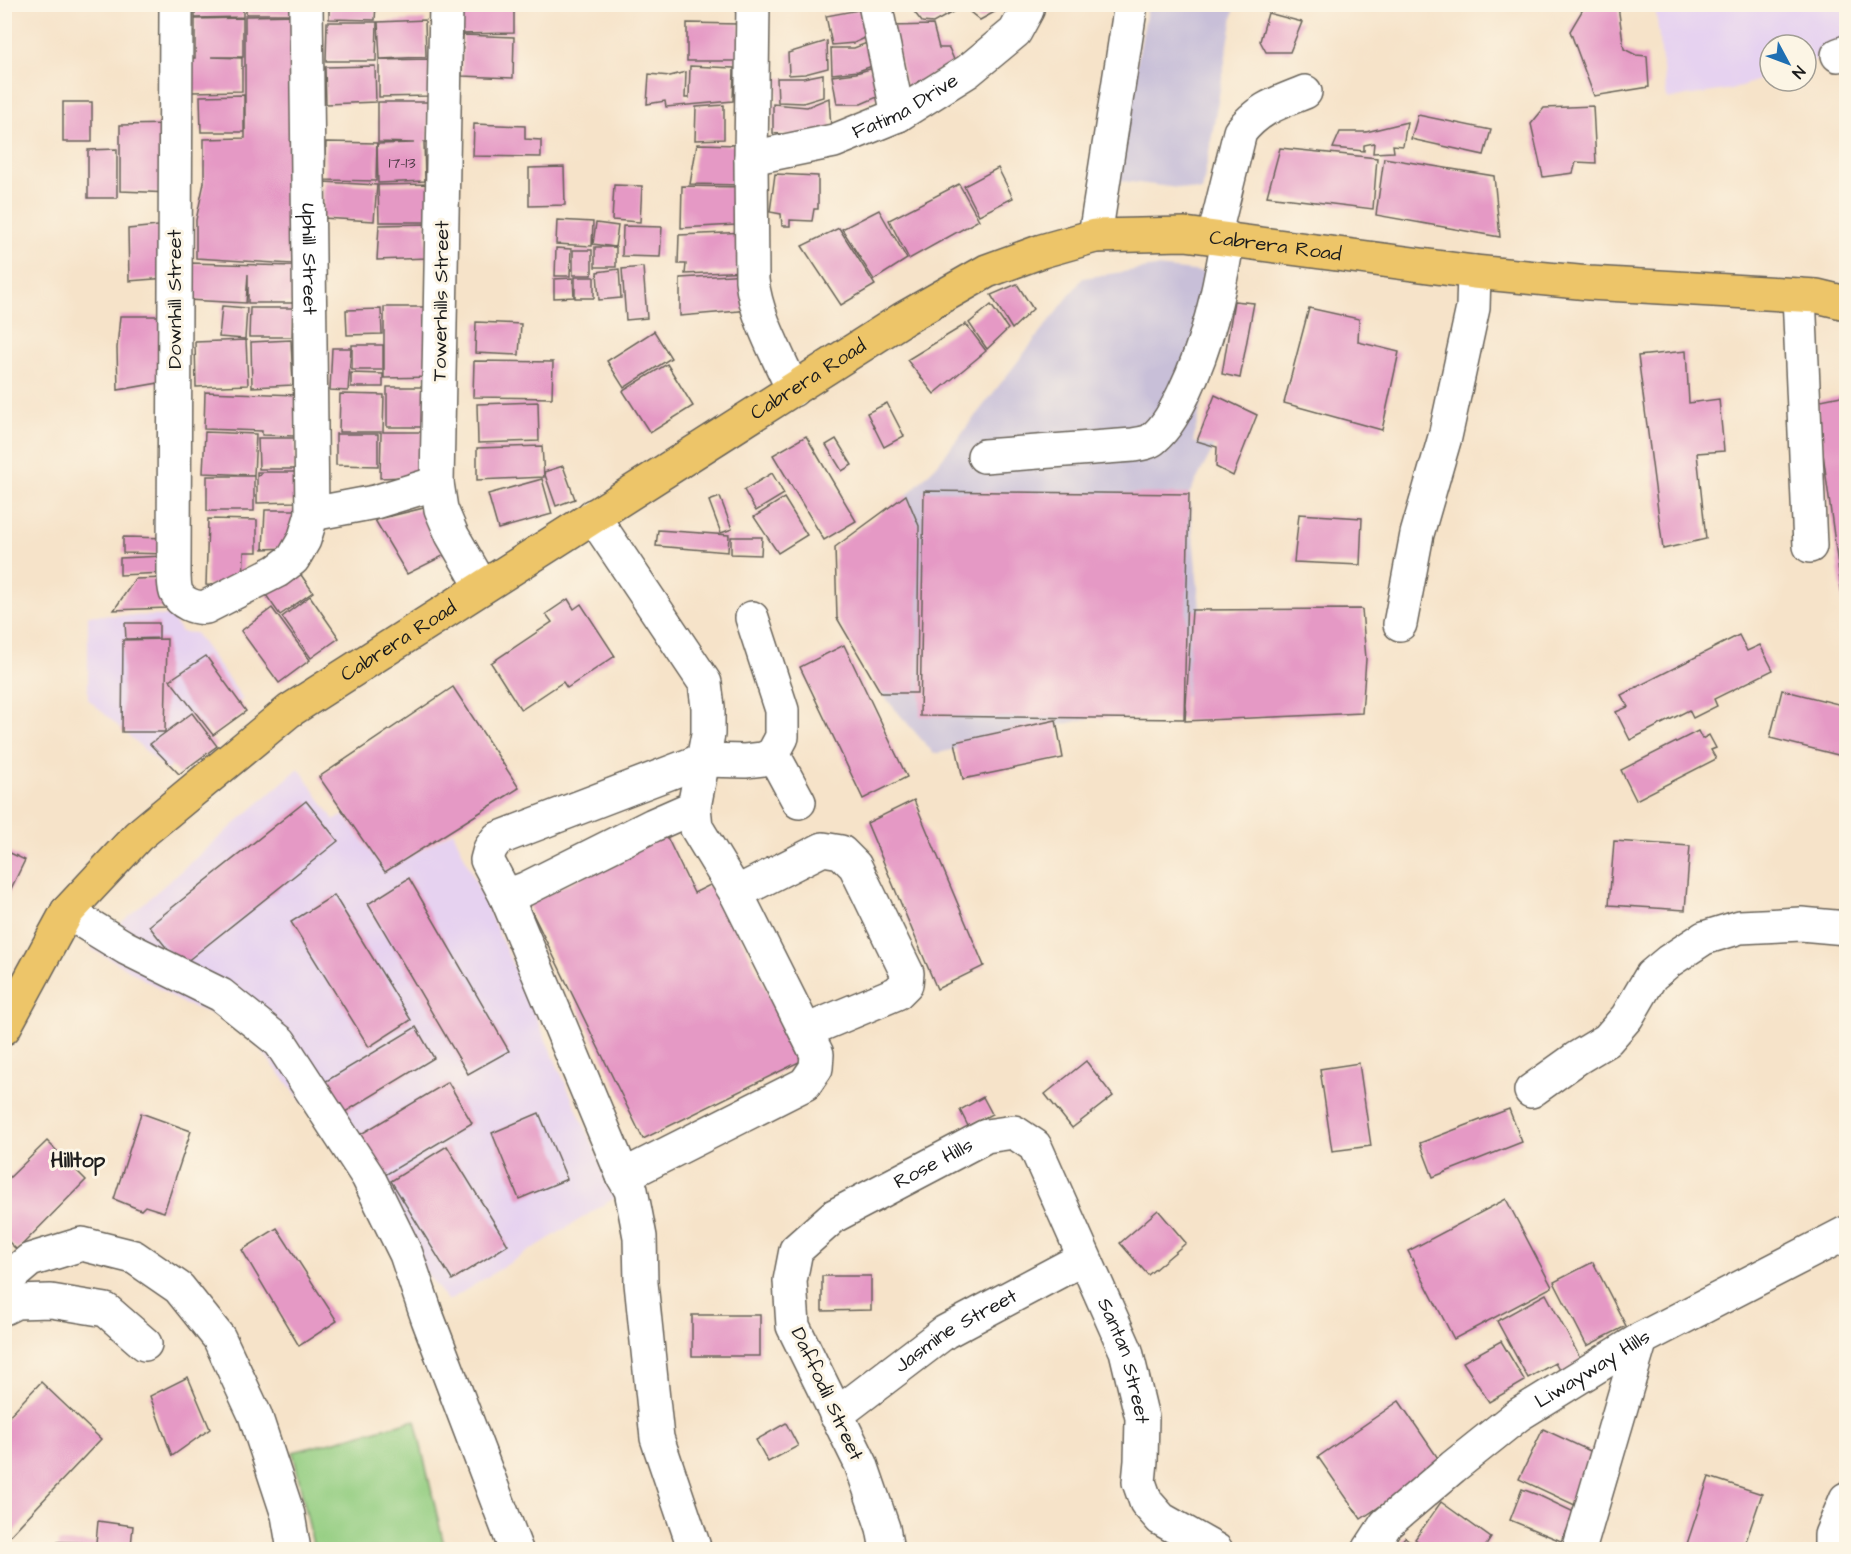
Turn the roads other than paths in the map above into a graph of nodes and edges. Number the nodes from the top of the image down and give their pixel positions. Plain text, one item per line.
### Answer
1 (176, 4) edge
2 (306, 4) edge
3 (446, 4) edge
4 (753, 4) edge
5 (876, 4) edge
6 (1025, 4) edge
7 (1131, 4) edge
8 (1305, 92) dead end
9 (898, 115) junction
10 (751, 158) junction
11 (1095, 236) junction
12 (1221, 237) junction
13 (1474, 272) junction
14 (1827, 296) edge
15 (793, 390) junction
16 (984, 456) dead end
17 (438, 483) junction
18 (312, 514) junction
19 (593, 516) junction
20 (1810, 546) dead end
21 (482, 586) junction
22 (177, 593) joint
23 (752, 618) dead end
24 (1400, 624) dead end
25 (773, 754) junction
26 (703, 760) junction
27 (800, 802) dead end
28 (694, 807) junction
29 (736, 892) junction
30 (507, 896) junction
31 (67, 912) junction
32 (1846, 928) edge
33 (4, 1028) edge
34 (806, 1031) junction
35 (1531, 1091) dead end
36 (1035, 1146) joint
37 (623, 1176) junction
38 (834, 1215) joint
39 (1846, 1233) edge
40 (1084, 1258) junction
41 (4, 1282) edge
42 (4, 1308) edge
43 (1641, 1339) junction
44 (145, 1344) dead end
45 (836, 1415) junction
46 (1846, 1499) edge
47 (294, 1550) edge
48 (516, 1550) edge
49 (695, 1550) edge
50 (887, 1550) edge
51 (1216, 1550) edge
52 (1369, 1550) edge
53 (1579, 1550) edge
54 (1831, 1550) edge

1 - 22 street, Downhill Street
2 - 18 street, Uphill Street
3 - 17 street, Towerhills Street
4 - 10 street
5 - 9 street
6 - 9 street, Fatima Drive
7 - 11 street
8 - 12 street
9 - 10 street, Fatima Drive
10 - 15 street
11 - 12 main road, Cabrera Road
11 - 15 main road, Cabrera Road
12 - 13 main road, Cabrera Road
12 - 16 street
13 - 14 main road, Cabrera Road
13 - 24 street
14 - 20 street
15 - 19 main road, Cabrera Road
17 - 18 street
17 - 21 street, Towerhills Street
18 - 22 street, Uphill Street
19 - 21 main road, Cabrera Road
19 - 26 street
21 - 31 main road, Cabrera Road
23 - 25 street
25 - 26 street
25 - 27 street
26 - 28 street
26 - 30 street
28 - 29 street
28 - 30 street
29 - 34 street
29 - 34 street
30 - 37 street
31 - 33 main road, Cabrera Road
31 - 48 street
32 - 35 street
34 - 37 street
36 - 38 street, Rose Hills
36 - 40 street, Santan Street
37 - 49 street
38 - 45 street, Daffodil Street
39 - 43 street, Liwayway Hills
40 - 45 street, Jasmine Street
40 - 51 street, Santan Street
41 - 47 street
42 - 44 street
43 - 52 street, Liwayway Hills
43 - 53 street
45 - 50 street, Daffodil Street
46 - 54 street

